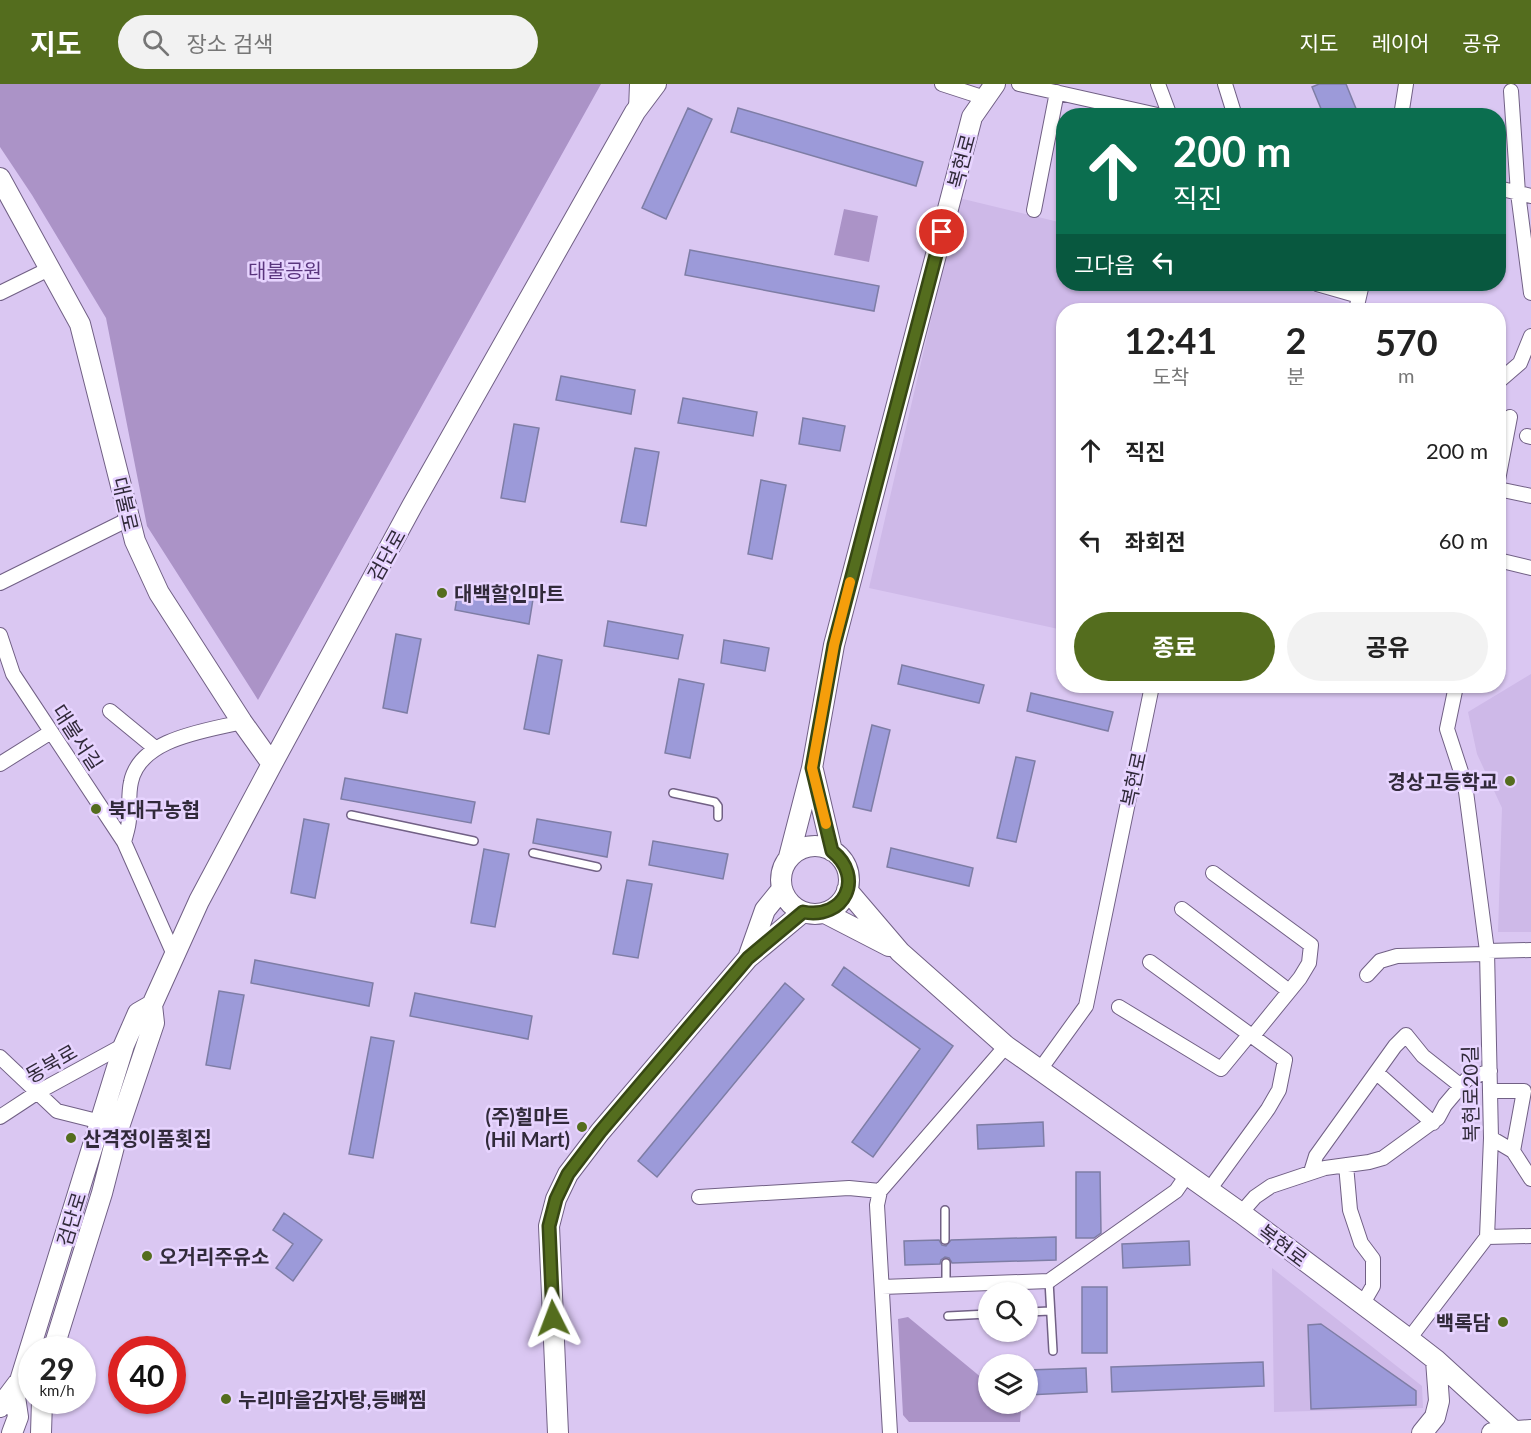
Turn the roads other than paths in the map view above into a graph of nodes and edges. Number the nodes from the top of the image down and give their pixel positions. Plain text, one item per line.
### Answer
1 (637, 84) edge
2 (656, 84) edge
3 (942, 84) edge
4 (1019, 84) edge
5 (1158, 84) edge
6 (1226, 84) edge
7 (1406, 84) edge
8 (990, 91) edge
9 (1510, 91) dead end
10 (1057, 92) junction
11 (1113, 108) edge
12 (1167, 108) edge
13 (1233, 108) edge
14 (1402, 108) edge
15 (635, 112) junction
16 (0, 178) edge
17 (1506, 190) edge
18 (1525, 194) edge
19 (1034, 210) dead end
20 (51, 268) junction
21 (1340, 291) edge
22 (0, 293) edge
23 (1531, 293) edge
24 (1359, 297) edge
25 (1531, 336) edge
26 (1506, 375) edge
27 (1510, 417) dead end
28 (1506, 438) edge
29 (1506, 491) edge
30 (1531, 496) edge
31 (131, 518) junction
32 (1506, 562) edge
33 (1531, 568) edge
34 (0, 584) edge
35 (0, 635) edge
36 (1151, 693) edge
37 (1455, 693) edge
38 (110, 711) dead end
39 (242, 722) junction
40 (51, 732) junction
41 (155, 748) junction
42 (0, 764) edge
43 (272, 764) junction
44 (812, 768) junction
45 (673, 793) dead end
46 (351, 815) dead end
47 (718, 817) dead end
48 (474, 841) dead end
49 (124, 842) junction
50 (832, 851) junction
51 (533, 854) dead end
52 (789, 857) junction
53 (597, 867) dead end
54 (1213, 873) dead end
55 (782, 889) junction
56 (847, 890) junction
57 (1182, 909) dead end
58 (803, 912) junction
59 (825, 913) junction
60 (1531, 950) edge
61 (900, 952) junction
62 (1487, 953) junction
63 (175, 957) junction
64 (748, 958) junction
65 (1150, 962) dead end
66 (1367, 975) dead end
67 (1289, 991) junction
68 (152, 1005) junction
69 (1119, 1007) dead end
70 (1250, 1036) junction
71 (124, 1045) junction
72 (1006, 1046) junction
73 (0, 1057) edge
74 (1039, 1071) junction
75 (1490, 1071) junction
76 (1377, 1073) junction
77 (1461, 1086) junction
78 (1490, 1091) junction
79 (1527, 1091) edge
80 (38, 1092) junction
81 (0, 1117) edge
82 (101, 1122) junction
83 (1432, 1123) junction
84 (1491, 1138) junction
85 (1513, 1151) junction
86 (1346, 1165) junction
87 (1311, 1172) junction
88 (1187, 1175) junction
89 (1531, 1179) edge
90 (880, 1191) junction
91 (1209, 1191) junction
92 (699, 1197) dead end
93 (945, 1210) dead end
94 (1241, 1213) junction
95 (1531, 1236) edge
96 (1487, 1237) junction
97 (945, 1240) dead end
98 (946, 1263) dead end
99 (1049, 1281) junction
100 (946, 1285) junction
101 (882, 1287) junction
102 (1362, 1305) junction
103 (1050, 1311) junction
104 (1038, 1312) edge
105 (978, 1314) edge
106 (948, 1316) dead end
107 (34, 1336) edge
108 (56, 1336) edge
109 (1409, 1339) junction
110 (1053, 1351) dead end
111 (1436, 1360) junction
112 (18, 1382) edge
113 (18, 1388) edge
114 (0, 1407) edge
115 (25, 1414) edge
116 (42, 1414) edge
117 (15, 1425) edge
118 (1521, 1431) edge
119 (41, 1433) edge
120 (558, 1433) edge
121 (890, 1433) edge
122 (1422, 1433) edge
123 (1492, 1433) edge

1 - 15 street, 검단로
2 - 15 main road, 검단로
3 - 8 street
4 - 10 street
5 - 12 street
6 - 13 street
7 - 14 street
8 - 44 main road, 복현로
9 - 18 street
10 - 11 street
10 - 19 street
15 - 43 main road, 검단로
16 - 20 main road, 대불로
17 - 18 street
18 - 23 street
20 - 22 street
20 - 31 main road, 대불로
21 - 24 street
25 - 26 street
27 - 28 street
29 - 30 street
31 - 34 street
31 - 39 main road, 대불로
32 - 33 street
35 - 40 street, 대불서길
36 - 74 street, 복현로
37 - 62 street, 복현로20길
38 - 41 street
39 - 41 street
39 - 43 main road, 대불로
40 - 42 street
40 - 49 street, 대불서길
41 - 49 street
43 - 63 main road, 검단로
44 - 50 main road
44 - 52 main road, 복현로
45 - 47 lane
46 - 48 lane
49 - 63 street, 대불서길
50 - 52 main road
50 - 56 main road
51 - 53 lane
52 - 55 main road
54 - 67 street
55 - 58 main road
55 - 64 main road
56 - 59 main road
56 - 61 main road
57 - 67 street
58 - 59 main road
58 - 64 main road
59 - 61 main road
60 - 62 street
61 - 72 main road, 복현로
62 - 66 street
62 - 75 street, 복현로20길
63 - 68 main road, 검단로
64 - 120 main road
65 - 70 street
67 - 70 street
68 - 71 main road, 검단로
68 - 108 main road, 검단로
69 - 70 street
70 - 91 street
71 - 80 street, 동북로
71 - 82 main road, 검단로
72 - 74 main road, 복현로
72 - 90 street
73 - 80 street
74 - 88 main road, 복현로
75 - 77 street
75 - 78 street, 복현로20길
76 - 77 street
76 - 83 street
76 - 87 street
77 - 83 street
78 - 79 street
78 - 84 street, 복현로20길
79 - 85 street
80 - 81 street, 동북로
80 - 82 street
82 - 107 main road, 검단로
83 - 86 street
84 - 85 street
84 - 96 street, 복현로20길
85 - 89 street
86 - 87 street
86 - 102 street
87 - 94 street
88 - 91 main road, 복현로
88 - 99 street
90 - 92 street
90 - 101 street
91 - 94 main road, 복현로
93 - 97 lane
94 - 102 main road, 복현로
95 - 96 street
96 - 109 street
98 - 100 lane
99 - 100 street
99 - 103 lane
100 - 101 street
101 - 121 street
102 - 109 main road, 복현로
103 - 104 lane
103 - 110 lane
105 - 106 lane
109 - 111 main road, 복현로
111 - 118 main road, 복현로
111 - 122 main road
112 - 114 main road
113 - 117 main road, 검단로
115 - 117 main road, 검단로
116 - 119 main road
118 - 123 main road

